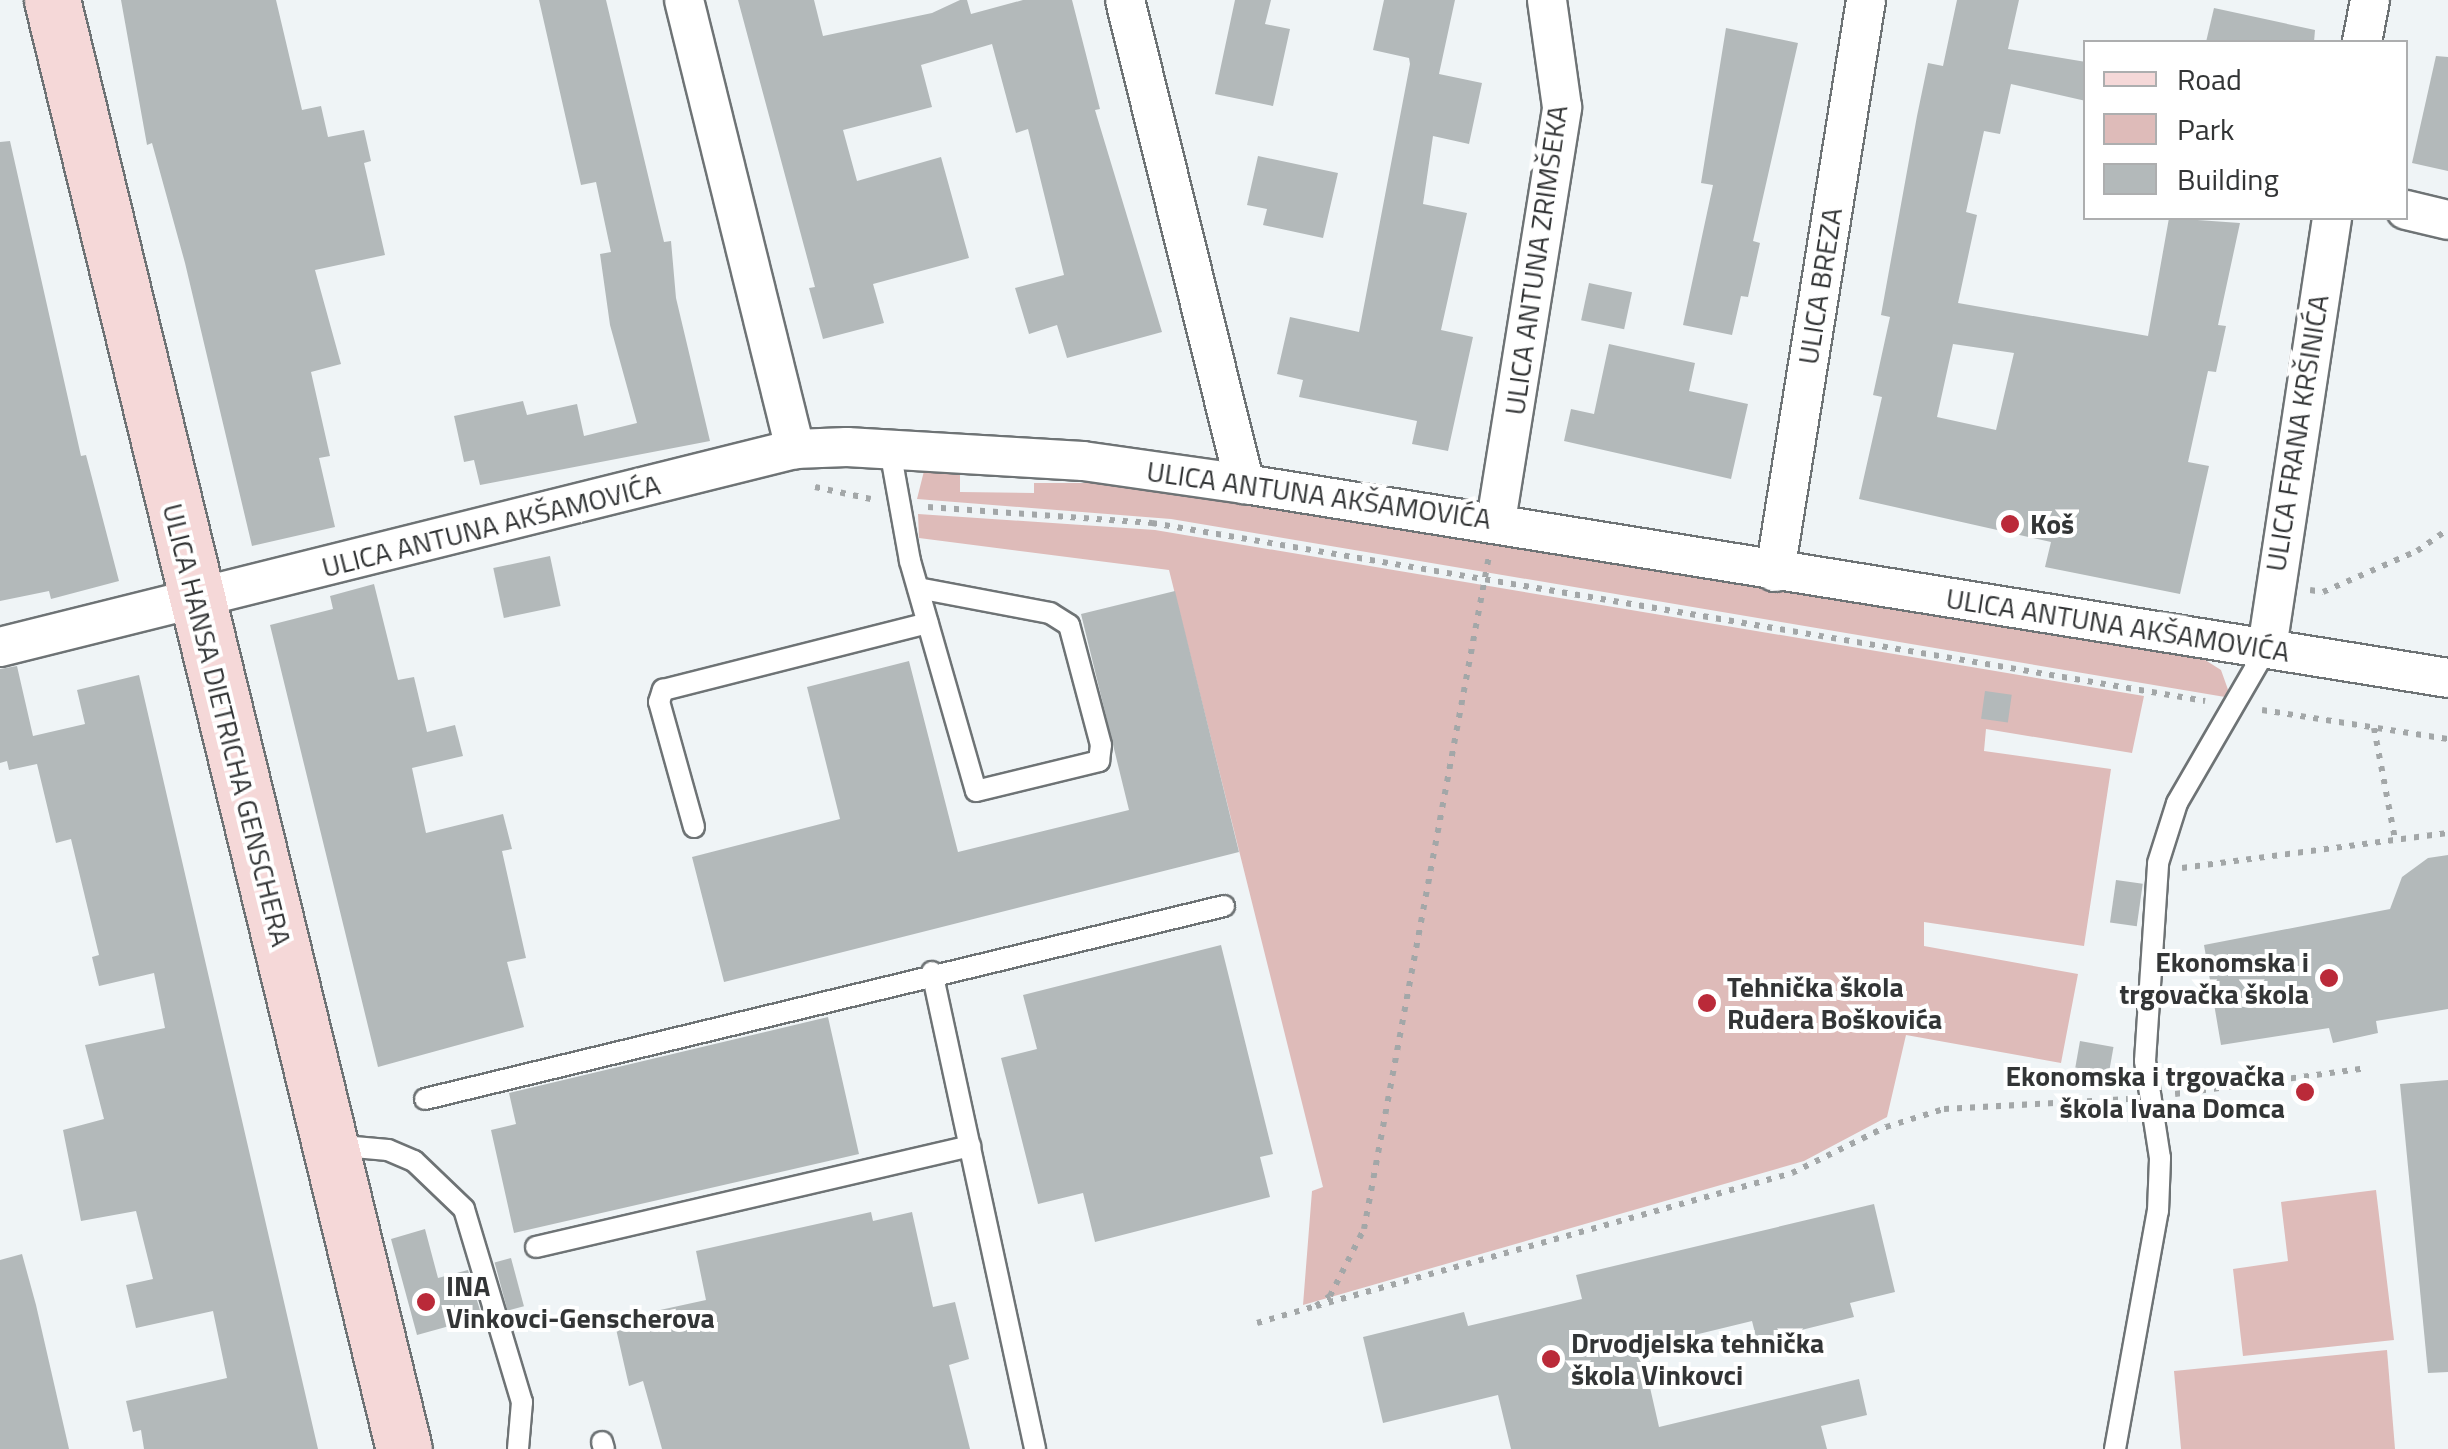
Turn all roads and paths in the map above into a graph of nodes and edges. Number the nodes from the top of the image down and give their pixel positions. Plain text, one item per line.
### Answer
1 (52, 0) edge
2 (684, 0) edge
3 (1125, 0) edge
4 (1547, 0) edge
5 (1866, 0) edge
6 (2370, 0) edge
7 (2362, 40) edge
8 (2408, 210) edge
9 (2332, 220) edge
10 (2448, 220) edge
11 (795, 450) junction
12 (890, 450) junction
13 (1245, 484) junction
14 (807, 485) dead end
15 (900, 506) junction
16 (1496, 521) junction
17 (2448, 529) edge
18 (1775, 572) junction
19 (1484, 582) junction
20 (2272, 584) junction
21 (918, 588) junction
22 (196, 600) junction
23 (928, 623) junction
24 (0, 647) edge
25 (2266, 648) junction
26 (2448, 678) edge
27 (2238, 706) junction
28 (2374, 728) junction
29 (2448, 740) edge
30 (694, 827) dead end
31 (2448, 833) edge
32 (2395, 840) junction
33 (2158, 871) junction
34 (1224, 906) dead end
35 (932, 972) junction
36 (2367, 1068) dead end
37 (425, 1098) dead end
38 (2151, 1098) junction
39 (330, 1145) junction
40 (970, 1146) junction
41 (536, 1247) dead end
42 (1316, 1306) junction
43 (1257, 1323) dead end
44 (404, 1449) edge
45 (518, 1449) edge
46 (1036, 1449) edge
47 (2115, 1449) edge

1 - 22 main road, ULICA HANSA DIETRICHA GENSCHERA
2 - 11 street
3 - 13 street
4 - 16 street, ULICA ANTUNA ZRIMŠEKA
5 - 18 street, ULICA BREZA
6 - 7 street
8 - 10 street
9 - 20 street, ULICA FRANA KRŠINIĆA
11 - 12 street, ULICA ANTUNA AKŠAMOVIĆA
11 - 22 street, ULICA ANTUNA AKŠAMOVIĆA
12 - 13 street, ULICA ANTUNA AKŠAMOVIĆA
12 - 15 lane
13 - 16 street, ULICA ANTUNA AKŠAMOVIĆA
14 - 15 path
15 - 19 path
15 - 21 lane
16 - 18 street, ULICA ANTUNA AKŠAMOVIĆA
16 - 19 path
17 - 20 path
18 - 25 street, ULICA ANTUNA AKŠAMOVIĆA
19 - 27 path
19 - 42 path
20 - 25 street, ULICA FRANA KRŠINIĆA
21 - 23 lane
21 - 23 lane
22 - 24 street, ULICA ANTUNA AKŠAMOVIĆA
22 - 39 main road, ULICA HANSA DIETRICHA GENSCHERA
23 - 30 lane
25 - 26 street, ULICA ANTUNA AKŠAMOVIĆA
25 - 27 lane
27 - 28 path
27 - 33 lane
28 - 29 path
28 - 32 path
31 - 32 path
32 - 33 path
33 - 38 lane
34 - 35 lane
35 - 37 lane
35 - 40 lane
36 - 38 path
38 - 42 path
38 - 47 lane
39 - 44 main road, ULICA HANSA DIETRICHA GENSCHERA
39 - 45 lane
40 - 41 lane
40 - 46 lane
42 - 43 path

